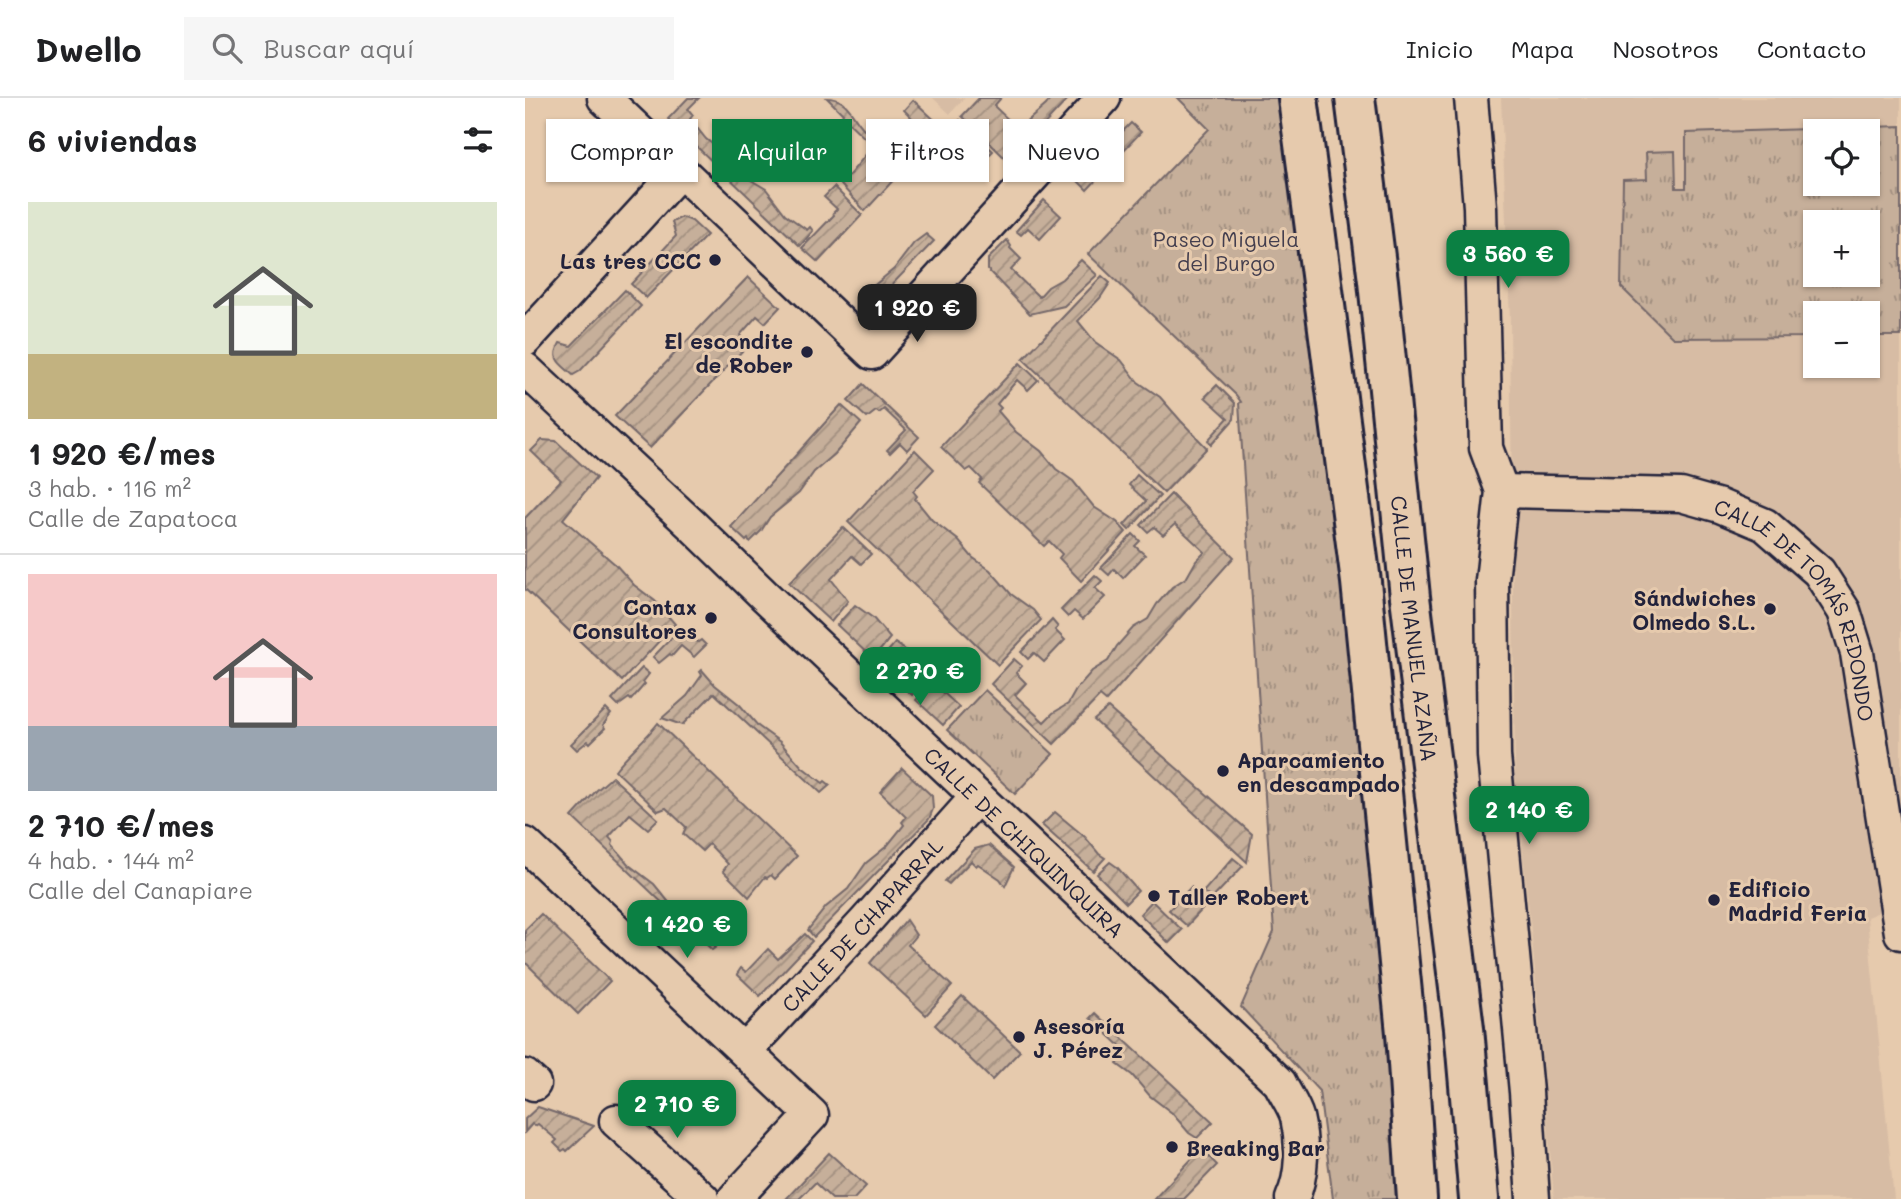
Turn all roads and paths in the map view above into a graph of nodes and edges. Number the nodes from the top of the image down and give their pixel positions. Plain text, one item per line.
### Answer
1 (604, 98) edge
2 (1104, 98) edge
3 (1298, 98) edge
4 (1355, 98) edge
5 (1471, 98) edge
6 (626, 119) edge
7 (670, 182) edge
8 (692, 182) edge
9 (525, 340) edge
10 (525, 369) edge
11 (1502, 491) junction
12 (977, 797) junction
13 (525, 844) edge
14 (1900, 917) edge
15 (745, 1051) junction
16 (616, 1121) dead end
17 (703, 1199) edge
18 (734, 1199) edge
19 (1292, 1199) edge
20 (1417, 1199) edge
21 (1479, 1199) edge
22 (1533, 1199) edge

1 - 6 street
2 - 8 street
3 - 20 highway
4 - 21 highway, CALLE DE MANUEL AZAÑA
5 - 11 street
7 - 9 street
10 - 12 street, CALLE DE CHIQUINQUIRA
11 - 14 street, CALLE DE TOMÁS REDONDO
11 - 22 street
12 - 15 street, CALLE DE CHAPARRAL
12 - 19 street, CALLE DE CHIQUINQUIRA
13 - 15 street
15 - 18 street
16 - 17 street

